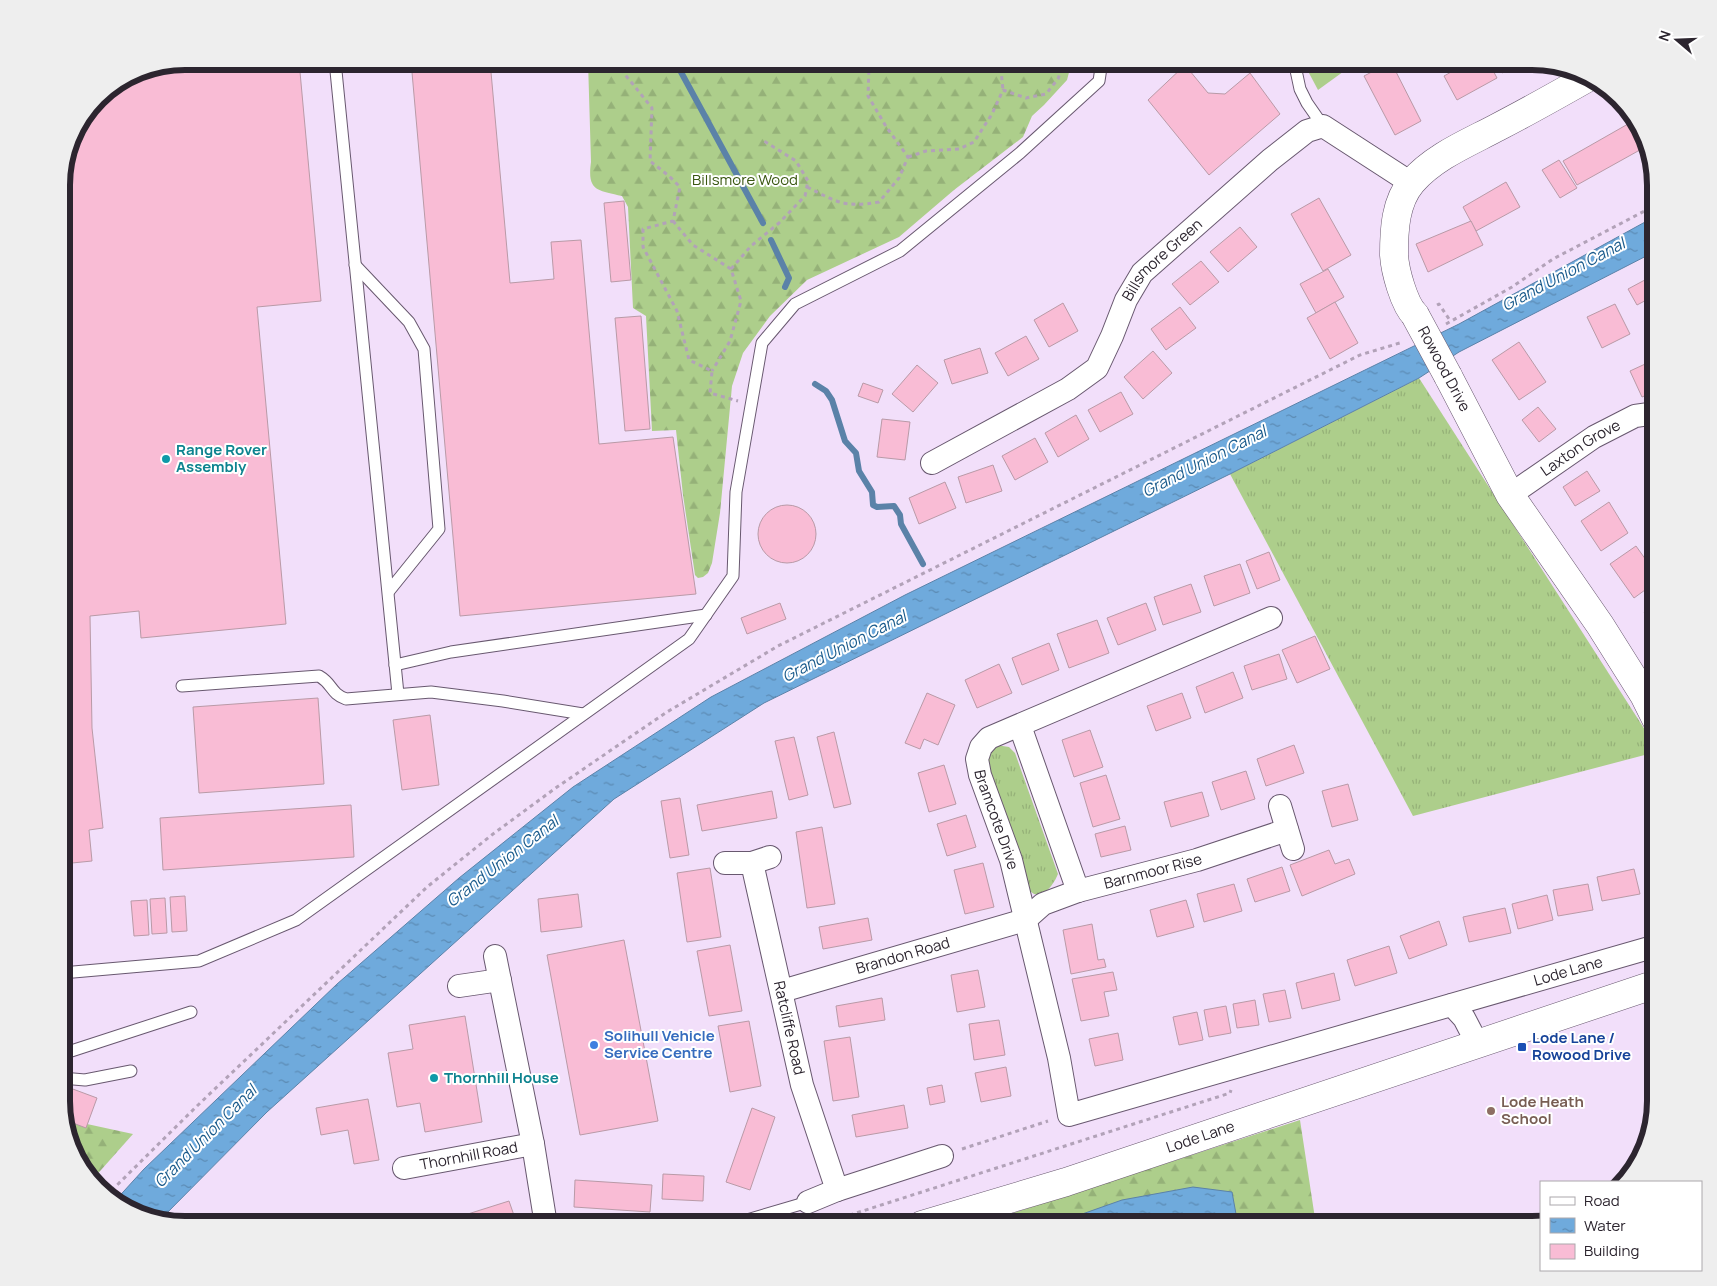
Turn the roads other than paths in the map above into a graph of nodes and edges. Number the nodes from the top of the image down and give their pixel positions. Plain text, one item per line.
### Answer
1 (336, 70) edge
2 (1101, 70) edge
3 (1296, 70) edge
4 (1581, 81) edge
5 (1323, 126) junction
6 (1411, 183) junction
7 (356, 264) junction
8 (1647, 414) edge
9 (932, 462) dead end
10 (1510, 495) junction
11 (389, 591) junction
12 (706, 614) junction
13 (1271, 618) dead end
14 (396, 665) junction
15 (182, 686) dead end
16 (398, 694) junction
17 (1647, 701) edge
18 (583, 714) junction
19 (1020, 726) junction
20 (1280, 806) dead end
21 (725, 863) dead end
22 (1078, 891) junction
23 (1025, 920) junction
24 (1647, 949) edge
25 (495, 956) dead end
26 (70, 972) edge
27 (500, 980) junction
28 (459, 986) dead end
29 (1647, 987) edge
30 (782, 991) junction
31 (1452, 1005) junction
32 (191, 1012) dead end
33 (1478, 1045) junction
34 (70, 1051) edge
35 (131, 1071) dead end
36 (70, 1079) edge
37 (1069, 1115) joint
38 (533, 1144) junction
39 (942, 1156) road end
40 (404, 1168) dead end
41 (837, 1190) junction
42 (808, 1202) joint
43 (545, 1216) edge
44 (761, 1216) edge
45 (952, 1216) edge

1 - 7 lane
2 - 12 lane
3 - 5 lane
4 - 6 street, Rowood Drive
5 - 6 street
5 - 9 street, Billsmore Green
6 - 10 street, Rowood Drive, bridge
7 - 11 lane
7 - 11 lane
8 - 10 street, Laxton Grove
10 - 17 street, Rowood Drive
11 - 14 lane
12 - 14 lane
12 - 18 lane
13 - 19 street, Bramcote Drive
14 - 16 lane
15 - 16 lane
16 - 18 lane
18 - 26 lane
19 - 22 street
19 - 23 street, Bramcote Drive
20 - 22 street, Barnmoor Rise
21 - 30 street, Ratcliffe Road
22 - 23 street, Barnmoor Rise
23 - 30 street, Brandon Road
23 - 37 street, Bramcote Drive
24 - 31 street, Lode Lane
25 - 27 street, Thornhill Road
27 - 28 street
27 - 38 street, Thornhill Road
29 - 33 street, Lode Lane
30 - 41 street, Ratcliffe Road
31 - 33 street
31 - 37 street, Lode Lane
32 - 34 lane
33 - 45 street, Lode Lane
35 - 36 lane
38 - 40 street, Thornhill Road
38 - 43 street, Thornhill Road
39 - 41 street
41 - 42 street
42 - 44 lane

